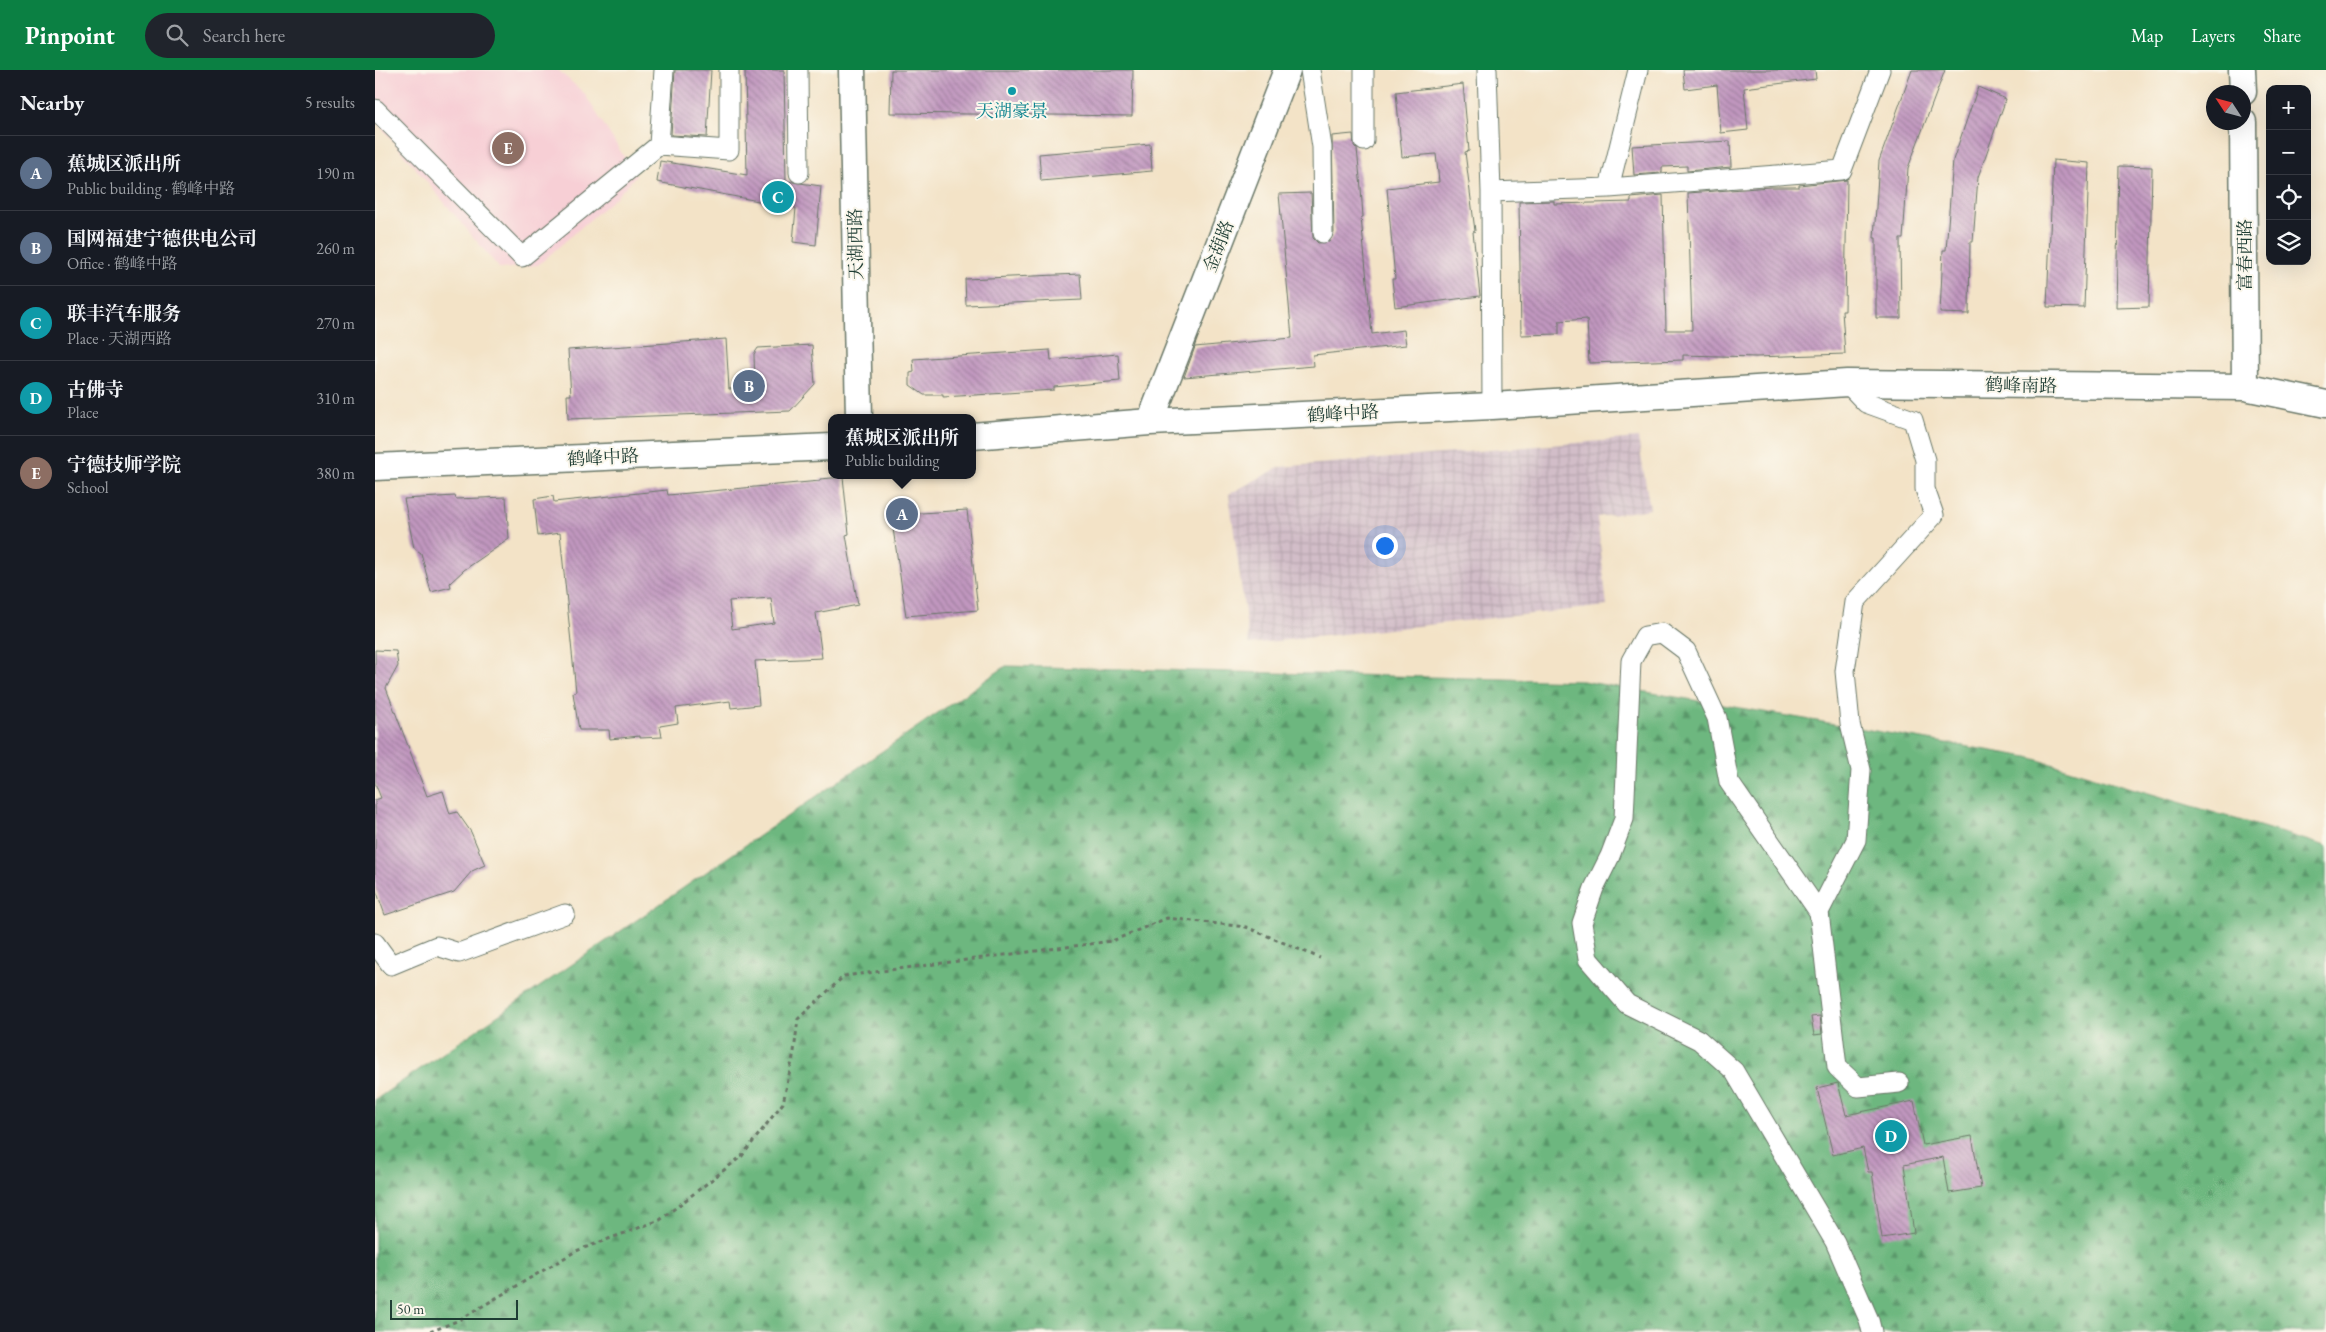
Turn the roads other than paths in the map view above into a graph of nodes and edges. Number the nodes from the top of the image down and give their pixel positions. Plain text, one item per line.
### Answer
1 (664, 70) edge
2 (729, 70) edge
3 (798, 70) edge
4 (852, 70) edge
5 (1287, 70) edge
6 (1310, 70) edge
7 (1364, 70) edge
8 (1487, 70) edge
9 (1638, 70) edge
10 (1880, 70) edge
11 (2243, 70) edge
12 (2243, 85) edge
13 (375, 109) edge
14 (2243, 130) edge
15 (1364, 141) dead end
16 (659, 146) junction
17 (799, 173) dead end
18 (1609, 188) junction
19 (1491, 192) junction
20 (1323, 233) dead end
21 (1847, 384) junction
22 (2245, 387) junction
23 (1715, 393) joint
24 (2326, 404) edge
25 (1492, 406) junction
26 (859, 414) edge
27 (1150, 422) junction
28 (976, 436) edge
29 (828, 447) edge
30 (375, 467) edge
31 (1819, 912) junction
32 (565, 914) dead end
33 (375, 942) edge
34 (1899, 1083) dead end
35 (1872, 1332) edge

1 - 16 street
2 - 16 street
3 - 17 street
4 - 26 street, 天湖西路
5 - 27 street, 金葫路
6 - 20 street
7 - 15 street
8 - 19 street
9 - 18 street
10 - 18 street
11 - 12 street
13 - 16 street
14 - 22 street, 富春西路
18 - 19 street
19 - 25 street
21 - 22 street, 鹤峰南路
21 - 23 street, 鹤峰南路
21 - 31 street
22 - 24 street, 鹤峰南路
23 - 25 street, 鹤峰中路
25 - 27 street, 鹤峰中路
27 - 28 street, 鹤峰中路
29 - 30 street, 鹤峰中路
31 - 34 street
31 - 35 street
32 - 33 street

